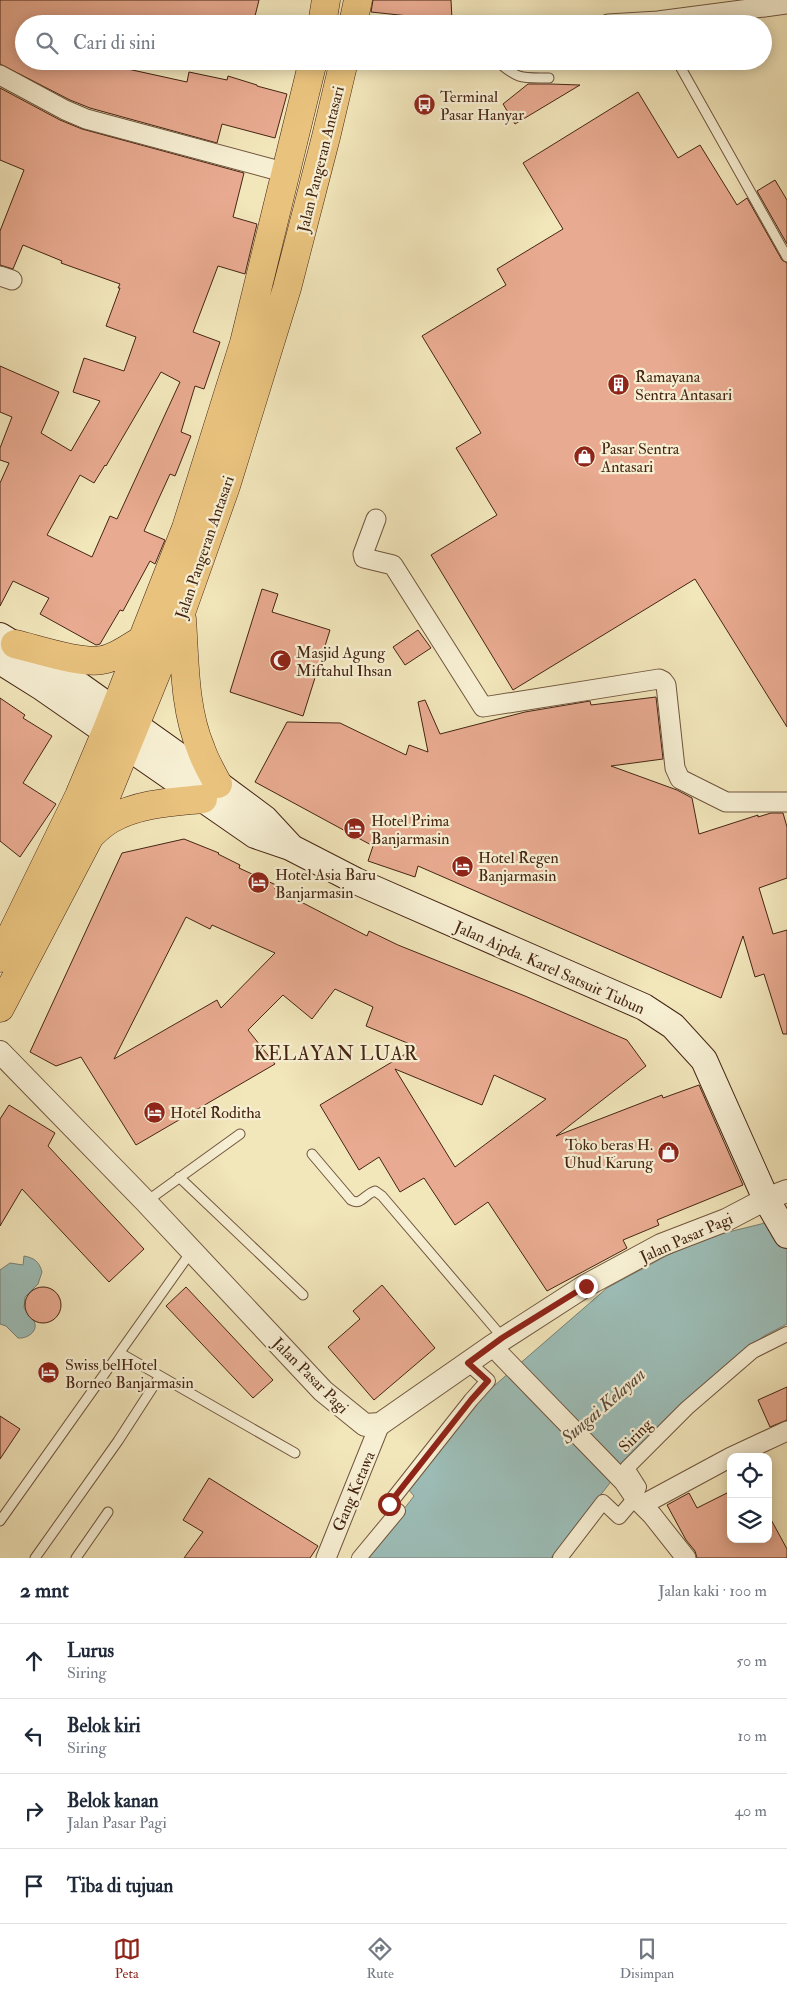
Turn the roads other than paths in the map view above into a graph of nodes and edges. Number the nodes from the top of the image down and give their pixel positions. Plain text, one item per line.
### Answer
1 (326, 0) edge
2 (358, 0) edge
3 (787, 4) edge
4 (324, 15) edge
5 (354, 15) edge
6 (709, 15) edge
7 (311, 70) edge
8 (342, 70) edge
9 (507, 70) edge
10 (682, 70) edge
11 (0, 76) edge
12 (549, 78) dead end
13 (287, 173) junction
14 (787, 257) edge
15 (376, 519) dead end
16 (182, 610) junction
17 (140, 641) junction
18 (5, 647) edge
19 (121, 728) junction
20 (211, 792) junction
21 (787, 802) edge
22 (90, 836) junction
23 (0, 958) edge
24 (0, 1008) edge
25 (0, 1052) edge
26 (240, 1134) dead end
27 (312, 1154) dead end
28 (180, 1178) junction
29 (776, 1195) edge
30 (146, 1202) junction
31 (786, 1234) edge
32 (192, 1252) junction
33 (303, 1295) dead end
34 (787, 1334) edge
35 (498, 1346) junction
36 (120, 1354) junction
37 (468, 1363) junction
38 (160, 1376) junction
39 (380, 1424) junction
40 (787, 1431) edge
41 (295, 1453) dead end
42 (740, 1453) edge
43 (727, 1459) edge
44 (638, 1501) junction
45 (108, 1512) dead end
46 (0, 1521) edge
47 (35, 1558) edge
48 (76, 1558) edge
49 (326, 1558) edge
50 (358, 1558) edge
51 (560, 1558) edge
52 (686, 1558) edge

1 - 4 highway
2 - 5 highway
3 - 6 street
7 - 13 highway, Jalan Pangeran Antasari
8 - 16 highway, Jalan Pangeran Antasari
9 - 12 lane
10 - 14 lane
11 - 13 street
13 - 17 highway, Jalan Pangeran Antasari
15 - 21 street
16 - 19 highway, Jalan Pangeran Antasari
16 - 20 highway
17 - 18 highway
17 - 19 highway, Jalan Pangeran Antasari
18 - 19 main road, Jalan Aipda. Karel Satsuit Tubun
19 - 20 main road, Jalan Aipda. Karel Satsuit Tubun
19 - 22 highway, Jalan Pangeran Antasari
19 - 23 highway, Jalan Pangeran Antasari
20 - 22 highway
20 - 29 main road, Jalan Aipda. Karel Satsuit Tubun
22 - 24 highway, Jalan Pangeran Antasari
25 - 30 street, Jalan Pasar Pagi
26 - 28 lane
27 - 35 lane
28 - 30 lane
28 - 33 lane
29 - 31 main road, Jalan Aipda. Karel Satsuit Tubun
29 - 35 street, Jalan Pasar Pagi
30 - 32 street, Jalan Pasar Pagi
32 - 36 lane
32 - 39 street, Jalan Pasar Pagi
34 - 44 street, Siring
35 - 37 street, Jalan Pasar Pagi
35 - 44 street
36 - 38 lane
36 - 46 lane
37 - 39 street, Jalan Pasar Pagi
37 - 50 street
38 - 41 lane
38 - 47 lane
39 - 49 street, Gang Ketawa
40 - 42 street
43 - 44 street
44 - 51 street
44 - 52 street
45 - 48 lane

